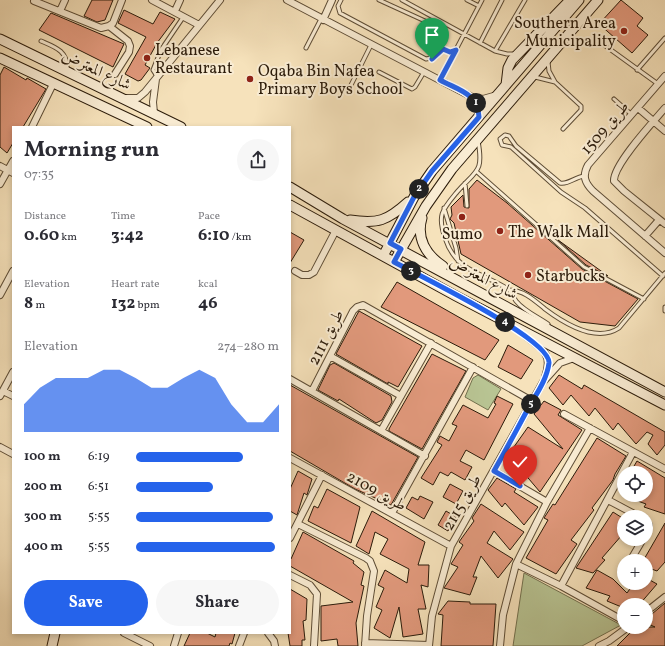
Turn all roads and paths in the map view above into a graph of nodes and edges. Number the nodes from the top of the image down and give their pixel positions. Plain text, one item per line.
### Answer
1 (65, 0) edge
2 (122, 0) edge
3 (152, 0) edge
4 (180, 0) edge
5 (220, 0) edge
6 (287, 0) edge
7 (332, 0) edge
8 (341, 0) edge
9 (378, 0) edge
10 (402, 0) edge
11 (467, 0) edge
12 (482, 0) edge
13 (502, 0) edge
14 (525, 0) edge
15 (570, 0) edge
16 (579, 0) edge
17 (598, 0) edge
18 (34, 1) dead end
19 (479, 6) junction
20 (60, 10) junction
21 (175, 11) junction
22 (184, 16) junction
23 (322, 20) junction
24 (199, 25) junction
25 (109, 26) junction
26 (0, 33) edge
27 (464, 34) junction
28 (665, 38) edge
29 (0, 39) edge
30 (41, 41) dead end
31 (600, 42) dead end
32 (480, 43) junction
33 (371, 45) junction
34 (18, 48) junction
35 (306, 48) dead end
36 (443, 49) junction
37 (456, 50) junction
38 (495, 51) junction
39 (518, 53) junction
40 (0, 58) edge
41 (548, 59) junction
42 (637, 70) junction
43 (67, 71) junction
44 (379, 72) dead end
45 (424, 72) junction
46 (115, 74) dead end
47 (665, 76) edge
48 (157, 77) junction
49 (532, 77) junction
50 (440, 80) junction
51 (555, 82) junction
52 (54, 84) junction
53 (658, 84) junction
54 (506, 85) junction
55 (350, 87) dead end
56 (498, 94) junction
57 (120, 96) junction
58 (472, 97) junction
59 (614, 99) dead end
60 (638, 108) junction
61 (665, 108) edge
62 (154, 113) junction
63 (632, 115) junction
64 (479, 117) junction
65 (654, 121) junction
66 (34, 126) edge
67 (145, 126) edge
68 (179, 126) edge
69 (563, 129) dead end
70 (665, 130) edge
71 (478, 140) junction
72 (0, 166) edge
73 (10, 172) edge
74 (477, 172) junction
75 (584, 176) junction
76 (465, 183) junction
77 (0, 184) edge
78 (291, 188) edge
79 (414, 197) junction
80 (291, 206) edge
81 (426, 206) junction
82 (467, 206) dead end
83 (444, 208) junction
84 (343, 219) junction
85 (658, 220) junction
86 (665, 224) edge
87 (336, 230) junction
88 (645, 236) junction
89 (390, 243) junction
90 (401, 249) junction
91 (665, 253) edge
92 (383, 256) junction
93 (458, 261) junction
94 (394, 262) junction
95 (295, 271) dead end
96 (12, 273) edge
97 (664, 274) edge
98 (473, 288) junction
99 (510, 290) junction
100 (0, 295) edge
101 (644, 299) junction
102 (665, 308) edge
103 (665, 311) edge
104 (510, 324) junction
105 (567, 339) junction
106 (431, 344) junction
107 (330, 356) junction
108 (574, 358) junction
109 (473, 367) junction
110 (12, 374) edge
111 (291, 380) edge
112 (543, 382) junction
113 (312, 391) junction
114 (665, 392) edge
115 (2, 393) edge
116 (12, 396) edge
117 (401, 396) junction
118 (532, 401) junction
119 (665, 405) edge
120 (564, 414) dead end
121 (590, 428) junction
122 (381, 431) junction
123 (0, 447) edge
124 (633, 452) junction
125 (12, 453) edge
126 (425, 456) junction
127 (291, 459) edge
128 (665, 469) edge
129 (494, 471) junction
130 (322, 475) junction
131 (608, 500) junction
132 (547, 502) junction
133 (627, 510) edge
134 (392, 513) junction
135 (298, 524) junction
136 (291, 536) edge
137 (451, 546) junction
138 (516, 564) junction
139 (291, 576) edge
140 (561, 586) junction
141 (665, 597) edge
142 (653, 606) edge
143 (617, 617) edge
144 (55, 634) edge
145 (126, 634) edge
146 (178, 634) edge
147 (244, 634) edge
148 (269, 634) edge
149 (618, 634) edge
150 (365, 645) edge
151 (429, 645) edge
152 (52, 646) edge
153 (150, 646) edge
154 (174, 646) edge
155 (238, 646) edge
156 (275, 646) edge
157 (314, 646) edge
158 (500, 646) edge
159 (599, 646) edge

1 - 20 street
2 - 25 street
3 - 21 street
4 - 21 street
5 - 24 street
6 - 23 street
7 - 23 street
8 - 36 lane
9 - 36 lane
10 - 27 lane
11 - 19 lane
12 - 19 lane
13 - 32 lane
14 - 38 lane
15 - 39 street
16 - 54 street
17 - 41 street
18 - 20 street
19 - 27 lane
20 - 25 street
21 - 22 street
22 - 24 street
22 - 48 lane
23 - 33 street
23 - 35 lane
24 - 48 street
25 - 46 street
26 - 34 street
27 - 32 lane
27 - 37 lane
28 - 42 lane
29 - 34 street, شارع المعترض
30 - 43 lane
31 - 42 lane
32 - 38 lane
33 - 45 street
33 - 55 lane
34 - 43 street, شارع المعترض
36 - 37 lane
37 - 50 lane
38 - 39 lane
39 - 54 street
40 - 52 street, شارع المعترض
41 - 49 street
41 - 51 lane
42 - 53 lane
43 - 57 street, شارع المعترض
44 - 45 lane
45 - 50 street
47 - 53 street, طريق 1509
48 - 57 street
48 - 62 street
49 - 51 lane
49 - 71 street
50 - 58 street
51 - 69 lane
52 - 66 street
52 - 67 street, شارع المعترض
53 - 60 street, طريق 1509
54 - 56 street
56 - 58 street
56 - 64 street
57 - 62 street, شارع المعترض
58 - 64 street
59 - 63 lane
60 - 63 street, طريق 1509
60 - 65 street
61 - 65 street
62 - 68 street, شارع المعترض
63 - 75 street, طريق 1509
64 - 79 street
65 - 70 street
65 - 85 street
71 - 74 lane
71 - 81 street
72 - 73 street
73 - 77 street
74 - 76 lane
74 - 101 lane
75 - 88 street, طريق 1509
75 - 97 lane
76 - 82 lane
76 - 83 lane
78 - 84 street, شارع المعترض
79 - 84 street
79 - 89 street
80 - 87 street, شارع المعترض
81 - 90 street
81 - 98 street
83 - 93 lane
83 - 93 lane
84 - 89 street, شارع المعترض
85 - 86 street
85 - 88 street
87 - 92 street, شارع المعترض
87 - 95 street
88 - 91 street, طريق 1509
89 - 90 street, شارع المعترض
89 - 92 street
90 - 94 street
90 - 98 street, شارع المعترض
92 - 94 street, شارع المعترض
93 - 99 lane
94 - 104 street, شارع المعترض
96 - 100 street
97 - 101 lane
98 - 105 street, شارع المعترض
99 - 101 lane
99 - 105 lane
102 - 103 lane
104 - 108 street, شارع المعترض
104 - 112 street, طريق 2115
105 - 114 street, شارع المعترض
106 - 107 street, طريق 2111
106 - 109 street, طريق 2111
106 - 117 street
107 - 113 street, طريق 2111
107 - 117 street
108 - 112 street, طريق 2115
108 - 119 street, شارع المعترض
109 - 118 street, طريق 2111
109 - 126 street
110 - 115 street
111 - 113 street
112 - 118 street, طريق 2115
113 - 122 street
115 - 116 street
117 - 122 street
118 - 129 street, طريق 2115
120 - 121 street
121 - 124 street
121 - 132 street
122 - 126 street
123 - 125 street
124 - 128 street
124 - 131 street
126 - 134 street
127 - 130 street, طريق 2109
129 - 132 street
129 - 137 street, طريق 2115
130 - 134 street, طريق 2109
130 - 135 street
131 - 133 street
131 - 140 street
132 - 138 street
134 - 137 street, طريق 2109
135 - 136 street
135 - 150 street
137 - 151 street, طريق 2115
138 - 140 street
138 - 158 street
139 - 157 street
140 - 143 street
141 - 142 street
144 - 152 street
145 - 153 street
146 - 154 street
147 - 155 street
148 - 156 street
149 - 159 street
150 - 151 street

